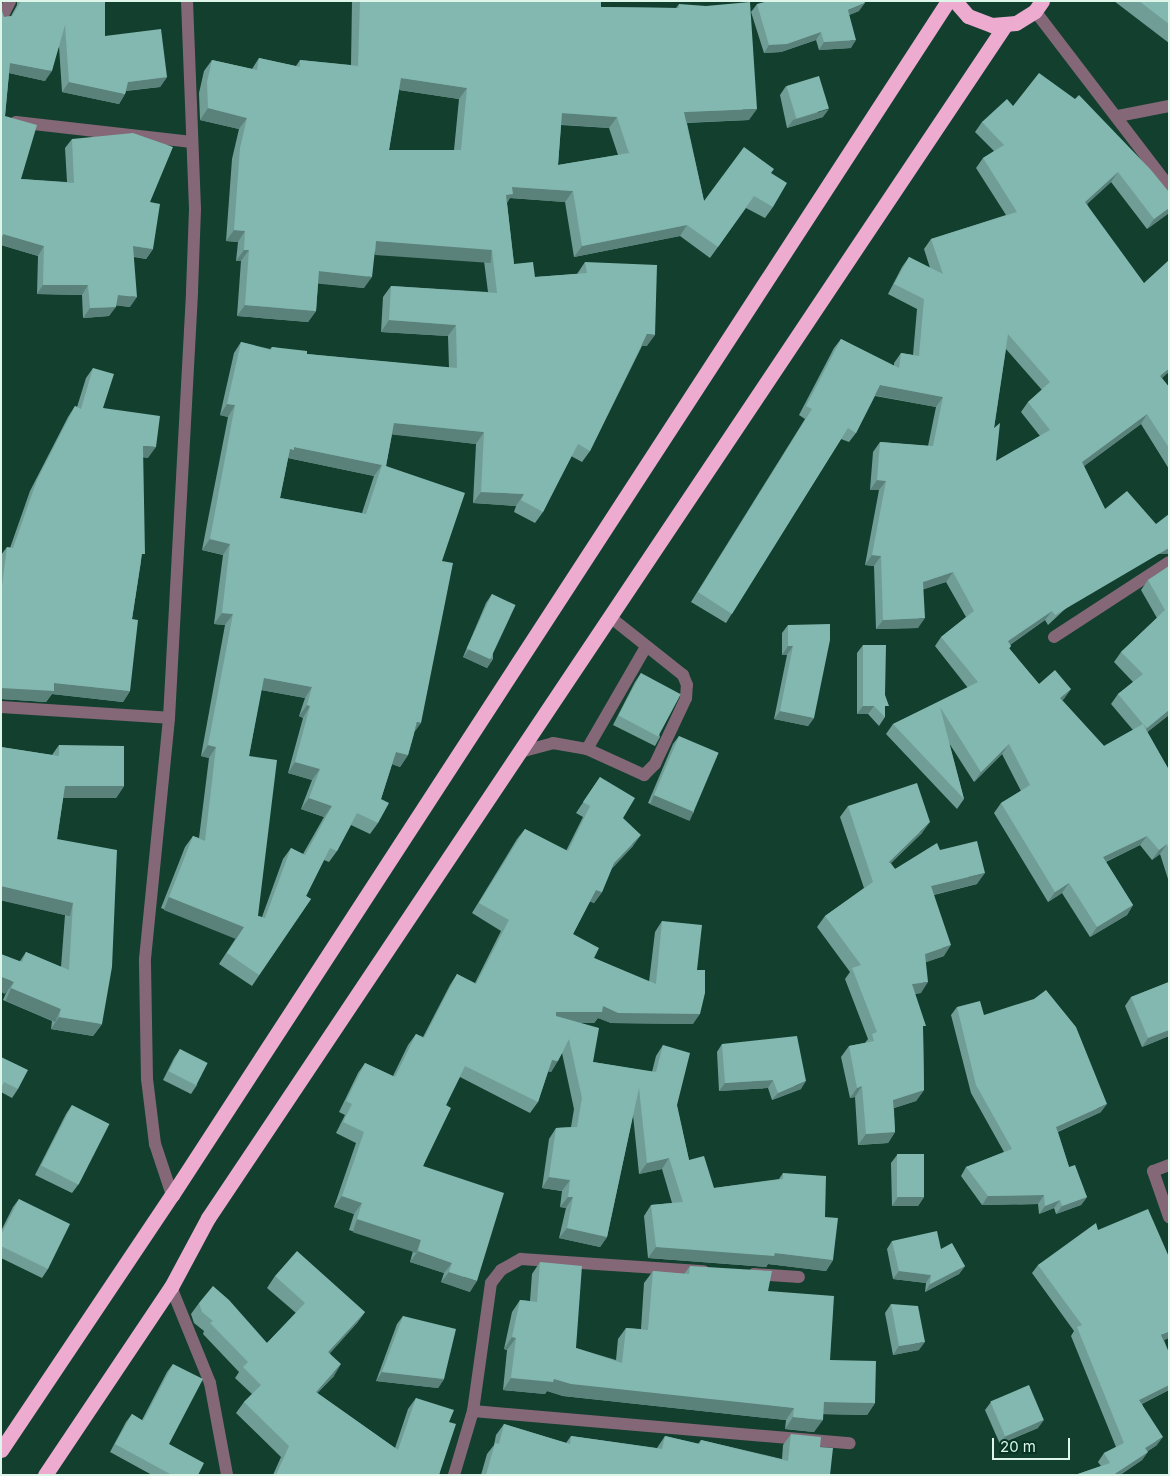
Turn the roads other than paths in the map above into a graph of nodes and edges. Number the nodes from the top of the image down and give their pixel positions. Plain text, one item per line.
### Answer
1 (10, 1) edge
2 (187, 1) edge
3 (948, 1) edge
4 (955, 1) edge
5 (1038, 6) edge
6 (1, 20) edge
7 (1005, 25) junction
8 (1169, 106) edge
9 (1118, 116) junction
10 (7, 121) edge
11 (192, 142) junction
12 (1169, 186) edge
13 (1169, 562) edge
14 (610, 617) junction
15 (1054, 637) dead end
16 (646, 647) junction
17 (1, 706) edge
18 (169, 718) junction
19 (587, 749) junction
20 (520, 752) junction
21 (1169, 1165) edge
22 (172, 1195) junction
23 (1169, 1217) edge
24 (719, 1272) edge
25 (739, 1273) edge
26 (799, 1277) dead end
27 (171, 1287) junction
28 (473, 1411) junction
29 (850, 1443) dead end
30 (1, 1450) edge
31 (45, 1475) edge
32 (227, 1475) edge
33 (454, 1475) edge

1 - 6 street
2 - 11 street
3 - 22 highway
4 - 7 highway
5 - 7 highway
5 - 9 street
7 - 14 highway
8 - 9 street
9 - 12 street
10 - 11 street
11 - 18 street
13 - 15 street
14 - 16 street
14 - 20 highway
16 - 19 street
16 - 19 street
17 - 18 street
18 - 22 street
19 - 20 street
20 - 27 highway
21 - 23 street
22 - 30 highway
24 - 28 street
25 - 26 street
27 - 31 highway
27 - 32 street
28 - 29 street
28 - 33 street

